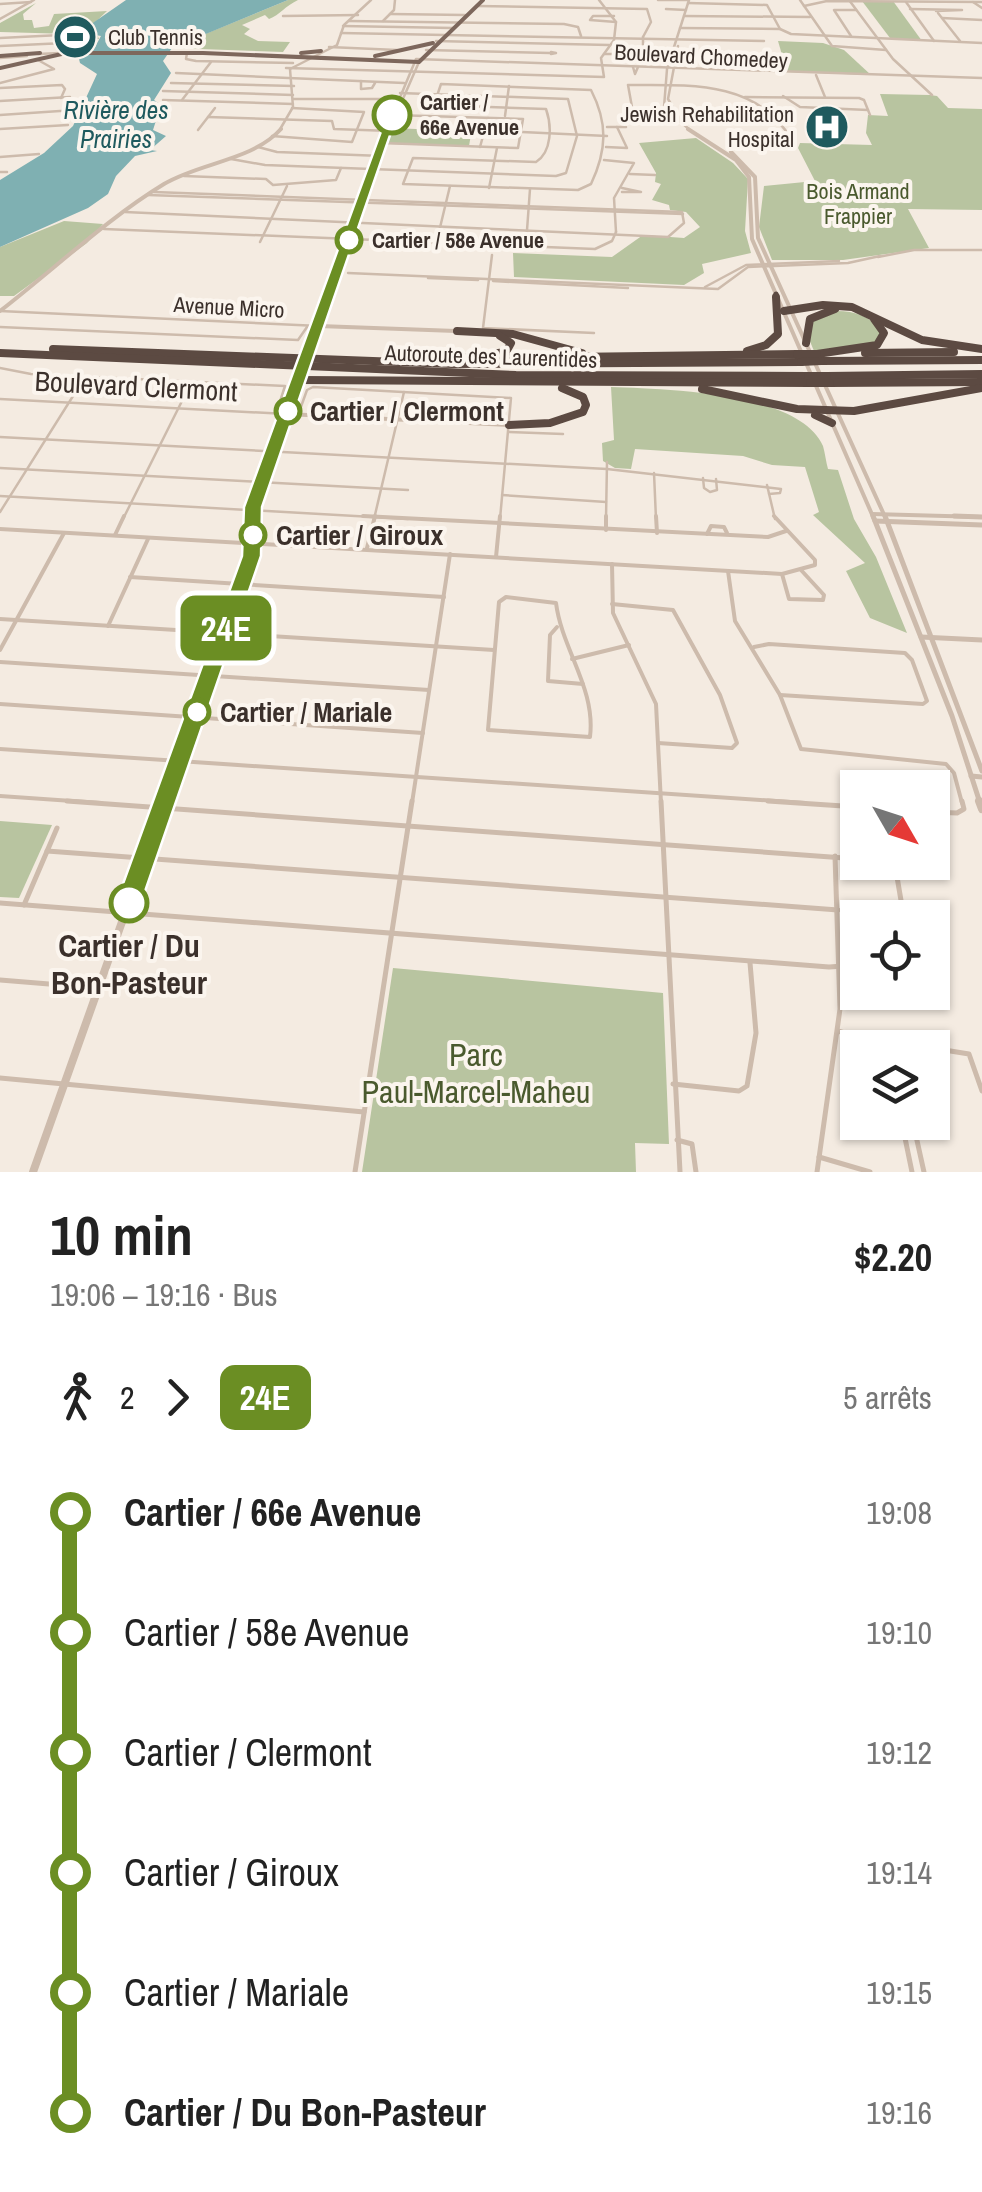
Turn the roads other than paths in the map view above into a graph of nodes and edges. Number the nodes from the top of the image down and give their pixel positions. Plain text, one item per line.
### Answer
1 (371, 0) edge
2 (396, 0) edge
3 (483, 0) edge
4 (599, 0) edge
5 (658, 0) edge
6 (800, 0) edge
7 (849, 0) edge
8 (689, 1) edge
9 (919, 1) edge
10 (31, 2) edge
11 (906, 2) edge
12 (956, 2) edge
13 (975, 4) edge
14 (0, 5) edge
15 (982, 5) edge
16 (477, 6) junction
17 (804, 6) junction
18 (607, 8) junction
19 (666, 9) dead end
20 (910, 9) junction
21 (686, 10) junction
22 (856, 10) junction
23 (390, 14) junction
24 (358, 15) junction
25 (468, 15) junction
26 (283, 16) dead end
27 (614, 16) junction
28 (684, 16) junction
29 (774, 17) junction
30 (810, 17) junction
31 (942, 18) junction
32 (0, 19) edge
33 (982, 20) edge
34 (350, 21) junction
35 (383, 21) junction
36 (460, 22) junction
37 (616, 22) junction
38 (343, 26) junction
39 (454, 28) junction
40 (680, 28) junction
41 (733, 29) junction
42 (780, 29) junction
43 (341, 33) junction
44 (81, 34) dead end
45 (446, 35) junction
46 (581, 36) junction
47 (615, 36) junction
48 (643, 36) junction
49 (822, 36) junction
50 (851, 36) junction
51 (876, 37) junction
52 (0, 38) edge
53 (678, 38) junction
54 (738, 41) junction
55 (934, 41) junction
56 (81, 42) junction
57 (87, 42) dead end
58 (436, 42) junction
59 (764, 42) dead end
60 (961, 42) junction
61 (982, 42) edge
62 (0, 46) edge
63 (609, 46) junction
64 (331, 47) junction
65 (78, 50) junction
66 (321, 50) junction
67 (428, 50) junction
68 (886, 50) junction
69 (173, 51) junction
70 (401, 51) junction
71 (194, 52) junction
72 (488, 52) junction
73 (550, 53) dead end
74 (297, 54) junction
75 (31, 56) junction
76 (310, 56) junction
77 (0, 57) edge
78 (370, 58) junction
79 (40, 59) joint
80 (418, 61) junction
81 (211, 62) junction
82 (486, 62) junction
83 (604, 62) junction
84 (23, 63) junction
85 (614, 65) junction
86 (290, 66) junction
87 (574, 66) junction
88 (670, 67) junction
89 (0, 68) edge
90 (410, 72) junction
91 (176, 73) dead end
92 (202, 74) junction
93 (560, 76) junction
94 (816, 76) junction
95 (288, 77) junction
96 (574, 77) junction
97 (919, 79) junction
98 (982, 79) edge
99 (170, 83) dead end
100 (404, 83) junction
101 (195, 84) junction
102 (0, 86) edge
103 (294, 86) junction
104 (509, 86) junction
105 (666, 86) junction
106 (558, 88) junction
107 (162, 92) dead end
108 (188, 92) junction
109 (402, 94) junction
110 (434, 94) junction
111 (932, 95) dead end
112 (783, 96) junction
113 (508, 97) junction
114 (745, 97) junction
115 (825, 97) junction
116 (61, 98) junction
117 (70, 98) dead end
118 (164, 100) dead end
119 (182, 100) junction
120 (400, 100) junction
121 (0, 101) edge
122 (293, 102) junction
123 (632, 107) dead end
124 (214, 108) dead end
125 (506, 108) junction
126 (75, 110) dead end
127 (57, 112) junction
128 (0, 115) edge
129 (395, 115) junction
130 (207, 118) junction
131 (488, 118) junction
132 (505, 118) junction
133 (285, 123) junction
134 (68, 125) dead end
135 (51, 126) junction
136 (607, 127) junction
137 (617, 127) junction
138 (626, 128) dead end
139 (0, 129) edge
140 (198, 130) dead end
141 (357, 130) junction
142 (389, 131) junction
143 (551, 133) junction
144 (484, 134) junction
145 (520, 134) junction
146 (578, 134) junction
147 (272, 136) junction
148 (607, 136) junction
149 (790, 139) dead end
150 (384, 144) junction
151 (256, 146) junction
152 (480, 147) junction
153 (606, 147) junction
154 (497, 148) junction
155 (39, 154) dead end
156 (380, 156) junction
157 (0, 157) edge
158 (231, 159) junction
159 (495, 160) junction
160 (602, 160) junction
161 (341, 168) junction
162 (375, 169) junction
163 (408, 170) junction
164 (0, 172) edge
165 (8, 172) dead end
166 (492, 174) junction
167 (630, 174) junction
168 (180, 175) junction
169 (654, 175) dead end
170 (287, 186) junction
171 (450, 186) junction
172 (488, 188) junction
173 (530, 189) junction
174 (149, 193) junction
175 (281, 198) junction
176 (362, 202) junction
177 (446, 205) junction
178 (529, 208) junction
179 (614, 210) junction
180 (120, 212) junction
181 (271, 219) junction
182 (356, 222) junction
183 (441, 225) junction
184 (99, 228) junction
185 (528, 228) junction
186 (616, 232) junction
187 (263, 235) junction
188 (350, 238) junction
189 (260, 242) dead end
190 (437, 242) junction
191 (526, 246) junction
192 (982, 250) edge
193 (492, 255) dead end
194 (766, 264) junction
195 (348, 273) dead end
196 (489, 280) junction
197 (701, 288) joint
198 (776, 294) junction
199 (786, 300) junction
200 (809, 307) junction
201 (787, 310) junction
202 (0, 311) edge
203 (308, 325) junction
204 (0, 326) edge
205 (319, 326) junction
206 (335, 326) junction
207 (458, 331) junction
208 (594, 333) dead end
209 (316, 334) junction
210 (806, 343) junction
211 (0, 350) edge
212 (982, 350) edge
213 (707, 356) junction
214 (603, 357) junction
215 (313, 358) junction
216 (799, 358) junction
217 (819, 358) junction
218 (451, 359) junction
219 (982, 360) edge
220 (0, 368) edge
221 (326, 369) junction
222 (982, 374) edge
223 (85, 377) junction
224 (810, 378) junction
225 (826, 378) junction
226 (300, 380) junction
227 (191, 382) junction
228 (439, 382) junction
229 (539, 384) junction
230 (629, 384) junction
231 (982, 385) edge
232 (404, 392) junction
233 (750, 399) junction
234 (0, 400) edge
235 (68, 403) junction
236 (178, 408) junction
237 (832, 410) junction
238 (276, 414) junction
239 (287, 414) junction
240 (298, 414) junction
241 (398, 420) junction
242 (832, 424) junction
243 (509, 428) junction
244 (562, 434) dead end
245 (0, 437) edge
246 (46, 439) junction
247 (160, 445) junction
248 (273, 451) junction
249 (389, 457) junction
250 (506, 463) junction
251 (607, 465) junction
252 (0, 468) edge
253 (27, 470) junction
254 (654, 473) junction
255 (144, 476) junction
256 (704, 478) junction
257 (716, 479) junction
258 (262, 482) junction
259 (767, 484) junction
260 (381, 489) junction
261 (408, 490) dead end
262 (769, 494) junction
263 (502, 495) junction
264 (0, 496) edge
265 (10, 497) junction
266 (606, 502) junction
267 (131, 503) junction
268 (252, 510) junction
269 (0, 512) edge
270 (884, 513) junction
271 (374, 517) junction
272 (874, 517) junction
273 (888, 521) junction
274 (982, 521) edge
275 (500, 524) junction
276 (0, 529) edge
277 (606, 530) junction
278 (786, 530) junction
279 (64, 533) junction
280 (657, 533) junction
281 (115, 535) junction
282 (149, 537) junction
283 (254, 543) junction
284 (366, 550) junction
285 (450, 554) junction
286 (496, 557) junction
287 (612, 564) junction
288 (728, 570) junction
289 (802, 570) junction
290 (782, 574) junction
291 (130, 578) junction
292 (242, 585) junction
293 (444, 597) junction
294 (612, 604) junction
295 (0, 618) edge
296 (16, 620) junction
297 (108, 626) junction
298 (557, 626) junction
299 (224, 633) junction
300 (920, 637) junction
301 (933, 637) junction
302 (982, 640) edge
303 (629, 645) junction
304 (436, 646) junction
305 (752, 648) junction
306 (0, 650) edge
307 (494, 650) junction
308 (572, 659) junction
309 (0, 662) edge
310 (209, 676) junction
311 (583, 684) junction
312 (430, 690) junction
313 (780, 695) junction
314 (0, 704) edge
315 (195, 717) junction
316 (423, 733) junction
317 (658, 743) junction
318 (0, 749) edge
319 (179, 762) junction
320 (968, 764) junction
321 (981, 770) edge
322 (971, 776) junction
323 (416, 778) junction
324 (660, 794) junction
325 (0, 796) edge
326 (840, 806) edge
327 (163, 808) junction
328 (982, 809) edge
329 (950, 813) edge
330 (409, 825) junction
331 (57, 828) dead end
332 (663, 843) junction
333 (47, 851) junction
334 (836, 856) junction
335 (840, 856) edge
336 (145, 858) junction
337 (401, 877) junction
338 (666, 896) junction
339 (0, 903) edge
340 (24, 905) junction
341 (838, 910) junction
342 (125, 912) junction
343 (392, 933) junction
344 (668, 954) junction
345 (750, 961) junction
346 (840, 966) junction
347 (0, 980) edge
348 (98, 988) junction
349 (838, 1032) joint
350 (950, 1051) edge
351 (0, 1078) edge
352 (64, 1084) junction
353 (673, 1084) junction
354 (982, 1091) edge
355 (364, 1112) junction
356 (676, 1140) junction
357 (820, 1157) junction
358 (33, 1172) edge
359 (355, 1172) edge
360 (680, 1172) edge
361 (696, 1172) edge
362 (817, 1172) edge
363 (870, 1172) edge
364 (912, 1172) edge
365 (924, 1172) edge

1 - 24 street
2 - 23 street
3 - 16 main road
4 - 18 street
5 - 8 street
6 - 17 street
7 - 11 street
7 - 17 street
7 - 22 street
8 - 21 street
8 - 29 street
9 - 11 street
9 - 12 street
10 - 14 street
10 - 32 street
11 - 20 street
12 - 13 street
13 - 15 street
16 - 18 street
16 - 25 main road
17 - 30 street
18 - 27 street
18 - 48 street
19 - 21 street
20 - 31 street
20 - 55 street
21 - 28 street
22 - 50 street
22 - 51 street
23 - 25 street
23 - 35 street
24 - 26 street
24 - 34 street
25 - 36 main road
27 - 37 street
27 - 37 street
28 - 29 street
28 - 40 street
29 - 30 street
29 - 42 street
30 - 49 street
31 - 33 street
31 - 60 street
34 - 35 street
34 - 38 street
35 - 36 street
36 - 39 main road
36 - 46 street
37 - 47 street
38 - 39 street
38 - 43 street
39 - 45 main road
40 - 41 street
40 - 53 street
41 - 42 street
41 - 54 street
42 - 49 street
43 - 45 street
43 - 64 street
44 - 52 street
45 - 46 street
45 - 58 main road
46 - 47 street
47 - 48 street
47 - 63 street
48 - 53 street
48 - 83 street
49 - 50 street
49 - 68 street
50 - 51 street
51 - 55 street
51 - 68 street
53 - 54 street
53 - 88 street
54 - 59 street
55 - 60 street
56 - 57 street
56 - 62 street
56 - 65 street
58 - 63 street
58 - 67 main road
58 - 70 main road
60 - 61 street
63 - 83 street
64 - 66 street
64 - 70 street
64 - 76 street
65 - 69 main road
65 - 75 main road
65 - 75 main road
66 - 74 main road
66 - 76 street
67 - 72 street
67 - 80 main road
68 - 97 street
69 - 71 main road
69 - 74 main road
70 - 78 main road
71 - 76 main road
71 - 81 street
72 - 73 street
72 - 82 street
74 - 76 main road
75 - 77 main road
75 - 84 main road
76 - 78 main road
76 - 80 main road
76 - 86 street
78 - 80 main road
79 - 84 street
79 - 102 street
80 - 82 street, Boulevard Chomedey
80 - 87 street, Boulevard Chomedey
80 - 90 street
81 - 86 street
81 - 92 street
82 - 83 street, Boulevard Chomedey
83 - 85 street
83 - 85 street
83 - 87 street, Boulevard Chomedey
83 - 96 street
84 - 89 main road
85 - 88 street, Boulevard Chomedey
85 - 88 street, Boulevard Chomedey
86 - 90 street
86 - 95 street
87 - 96 street
88 - 94 street, Boulevard Chomedey
88 - 105 street
90 - 93 street
90 - 100 street
90 - 109 street
91 - 92 street
92 - 95 street
92 - 101 street
93 - 96 street
93 - 106 street
94 - 97 street, Boulevard Chomedey
94 - 115 street
95 - 100 street
95 - 103 street
97 - 98 street, Boulevard Chomedey
97 - 111 street
99 - 101 street
100 - 109 street
101 - 103 street
101 - 108 street
102 - 116 street
103 - 122 street
104 - 106 street
104 - 110 street
104 - 113 street
105 - 114 street
105 - 123 street
105 - 194 street
106 - 136 street
107 - 108 street
108 - 119 street
108 - 122 street
109 - 110 street
109 - 120 street
110 - 113 street
110 - 125 street
112 - 114 street
112 - 115 street
112 - 115 street
113 - 125 street
113 - 146 street
114 - 149 street
116 - 117 street
116 - 121 street
118 - 119 street
119 - 122 street
120 - 122 street
120 - 129 street
122 - 133 street
122 - 141 street
124 - 130 street
125 - 132 street
125 - 143 street
126 - 127 street
127 - 128 street
127 - 135 street
129 - 131 street
129 - 142 street
130 - 133 street
130 - 133 street
130 - 140 street
131 - 132 street
131 - 144 street
132 - 145 street
133 - 141 street
133 - 147 street
134 - 135 street
135 - 139 street
136 - 137 street
136 - 148 street
137 - 138 street
137 - 153 street
141 - 142 street
141 - 147 street
142 - 150 street
143 - 145 street
143 - 146 street
143 - 159 street
144 - 145 street
144 - 152 street
145 - 154 street
146 - 148 street
146 - 166 street
147 - 151 street
148 - 153 street
150 - 152 street
150 - 156 street
151 - 156 street
151 - 158 street
152 - 154 street
153 - 160 street
154 - 159 street
155 - 157 street
156 - 162 street
158 - 161 street
158 - 168 street
159 - 163 street
159 - 166 street
160 - 167 street
160 - 173 street
161 - 162 street
161 - 170 street
162 - 163 street
162 - 176 street
163 - 166 street
163 - 171 street
164 - 165 street
166 - 172 street
167 - 169 street
167 - 179 street
168 - 170 street
168 - 174 street
170 - 175 street
171 - 172 street
171 - 177 street
172 - 173 street
173 - 178 street
174 - 175 street
174 - 180 street
175 - 176 street
175 - 181 street
176 - 177 street
176 - 182 street
177 - 178 street
177 - 183 street
178 - 179 street
178 - 185 street
179 - 186 street
179 - 186 street
180 - 181 street
180 - 184 street
181 - 182 street
181 - 187 street
182 - 183 street
182 - 188 street
183 - 185 street
183 - 190 street
184 - 187 street
184 - 202 street
185 - 186 street
185 - 191 street
186 - 191 street
187 - 188 street
187 - 189 street
188 - 190 street
188 - 205 street
190 - 191 street
192 - 194 street
193 - 196 street
194 - 197 street
194 - 198 street
194 - 199 street
195 - 196 street
196 - 197 street
196 - 208 street
198 - 201 street
198 - 213 highway
199 - 200 highway
199 - 201 street
200 - 201 highway
200 - 212 highway
201 - 210 street
201 - 224 street
202 - 203 street, Avenue Micro
203 - 204 street
203 - 205 street, Avenue Micro
205 - 206 street, Avenue Micro
205 - 209 street
206 - 207 street, Avenue Micro
206 - 209 street
207 - 214 highway
207 - 218 highway
209 - 215 street
210 - 217 highway
210 - 225 street
211 - 215 highway, Autoroute des Laurentides
211 - 221 highway, Autoroute des Laurentides
212 - 217 highway
213 - 214 highway
213 - 216 highway
214 - 218 highway
215 - 216 highway, Autoroute des Laurentides
215 - 218 highway
215 - 226 street, bridge
216 - 217 highway, Autoroute des Laurentides, bridge
217 - 219 highway, Autoroute des Laurentides
220 - 223 street
221 - 224 highway, Autoroute des Laurentides
221 - 228 highway
222 - 225 highway
223 - 227 street
223 - 235 street
224 - 225 highway, bridge
224 - 230 highway
224 - 237 street
225 - 231 highway
225 - 237 street
226 - 228 highway
226 - 239 street
227 - 236 street
227 - 238 street
228 - 229 highway
229 - 230 highway
229 - 243 highway
230 - 233 highway
231 - 237 highway
232 - 240 street
232 - 241 street
232 - 243 street
233 - 237 highway
233 - 242 highway
234 - 235 street, Boulevard Clermont
235 - 236 street, Boulevard Clermont
235 - 246 street
236 - 238 street, Boulevard Clermont
236 - 247 street
237 - 242 street
237 - 270 street
238 - 239 street, Boulevard Clermont
239 - 240 street, Boulevard Clermont
239 - 248 street
240 - 241 street, Boulevard Clermont
241 - 243 street, Boulevard Clermont
241 - 249 street
242 - 272 street
243 - 244 street
243 - 250 street
245 - 246 street
246 - 247 street
246 - 253 street
247 - 248 street
247 - 255 street
248 - 249 street
248 - 258 street
249 - 250 street
249 - 260 street
250 - 251 street
250 - 263 street
251 - 254 street
251 - 266 street
252 - 253 street
253 - 255 street
253 - 265 street
254 - 256 street
254 - 280 street
255 - 258 street
255 - 267 street
256 - 257 street
256 - 257 street
257 - 259 street
258 - 260 street
258 - 268 street
259 - 262 street
259 - 262 street
260 - 261 street
260 - 271 street
262 - 278 street
263 - 266 street
263 - 275 street
264 - 265 street
265 - 267 street
265 - 269 street
266 - 277 street
267 - 268 street
267 - 281 street
268 - 271 street
268 - 283 street
270 - 272 street
270 - 273 street
270 - 274 street
271 - 275 street
271 - 284 street
272 - 273 street
272 - 300 street
273 - 274 street
273 - 301 street
275 - 277 street
275 - 286 street
276 - 279 street
277 - 280 street
278 - 280 street
278 - 289 street
279 - 281 street
279 - 296 street
281 - 282 street
282 - 283 street
282 - 291 street
283 - 284 street
283 - 292 street
284 - 285 street
285 - 286 street
285 - 293 street
286 - 287 street
287 - 288 street
287 - 294 street
288 - 290 street
288 - 305 street
289 - 290 street
289 - 290 street
291 - 292 street
291 - 297 street
292 - 293 street
292 - 299 street
293 - 304 street
294 - 303 street
294 - 317 street
295 - 296 street
296 - 297 street
296 - 306 street
297 - 299 street
298 - 307 street
298 - 308 street
298 - 311 street
299 - 304 street
299 - 310 street
300 - 301 street
300 - 320 street
301 - 302 street
301 - 321 street
303 - 308 street
303 - 317 street
304 - 307 street
304 - 312 street
305 - 313 street
305 - 313 street
307 - 311 street
308 - 311 street
309 - 310 street
310 - 312 street
310 - 315 street
312 - 316 street
313 - 329 street
314 - 315 street
315 - 316 street
315 - 319 street
316 - 323 street
317 - 324 street
318 - 319 street
319 - 323 street
319 - 327 street
320 - 321 street
320 - 322 street
321 - 322 street
322 - 328 street
323 - 324 street
323 - 330 street
324 - 326 street
324 - 332 street
325 - 327 street
327 - 330 street
327 - 336 street
330 - 332 street
330 - 337 street
331 - 333 street
332 - 334 street
332 - 338 street
333 - 336 street
333 - 340 street
334 - 335 street
334 - 341 street
336 - 337 street
336 - 342 street
337 - 338 street
337 - 343 street
338 - 341 street
338 - 344 street
339 - 340 street
340 - 342 street
341 - 346 street
342 - 343 street
342 - 348 street
343 - 344 street
343 - 355 street
344 - 345 street
344 - 353 street
345 - 346 street
345 - 353 street
346 - 349 street
347 - 348 street
348 - 352 street
349 - 357 street
350 - 354 street
351 - 352 street
352 - 355 street
352 - 358 street
353 - 356 street
355 - 359 street
356 - 360 street
356 - 361 street
357 - 362 street
357 - 363 street
364 - 365 street

